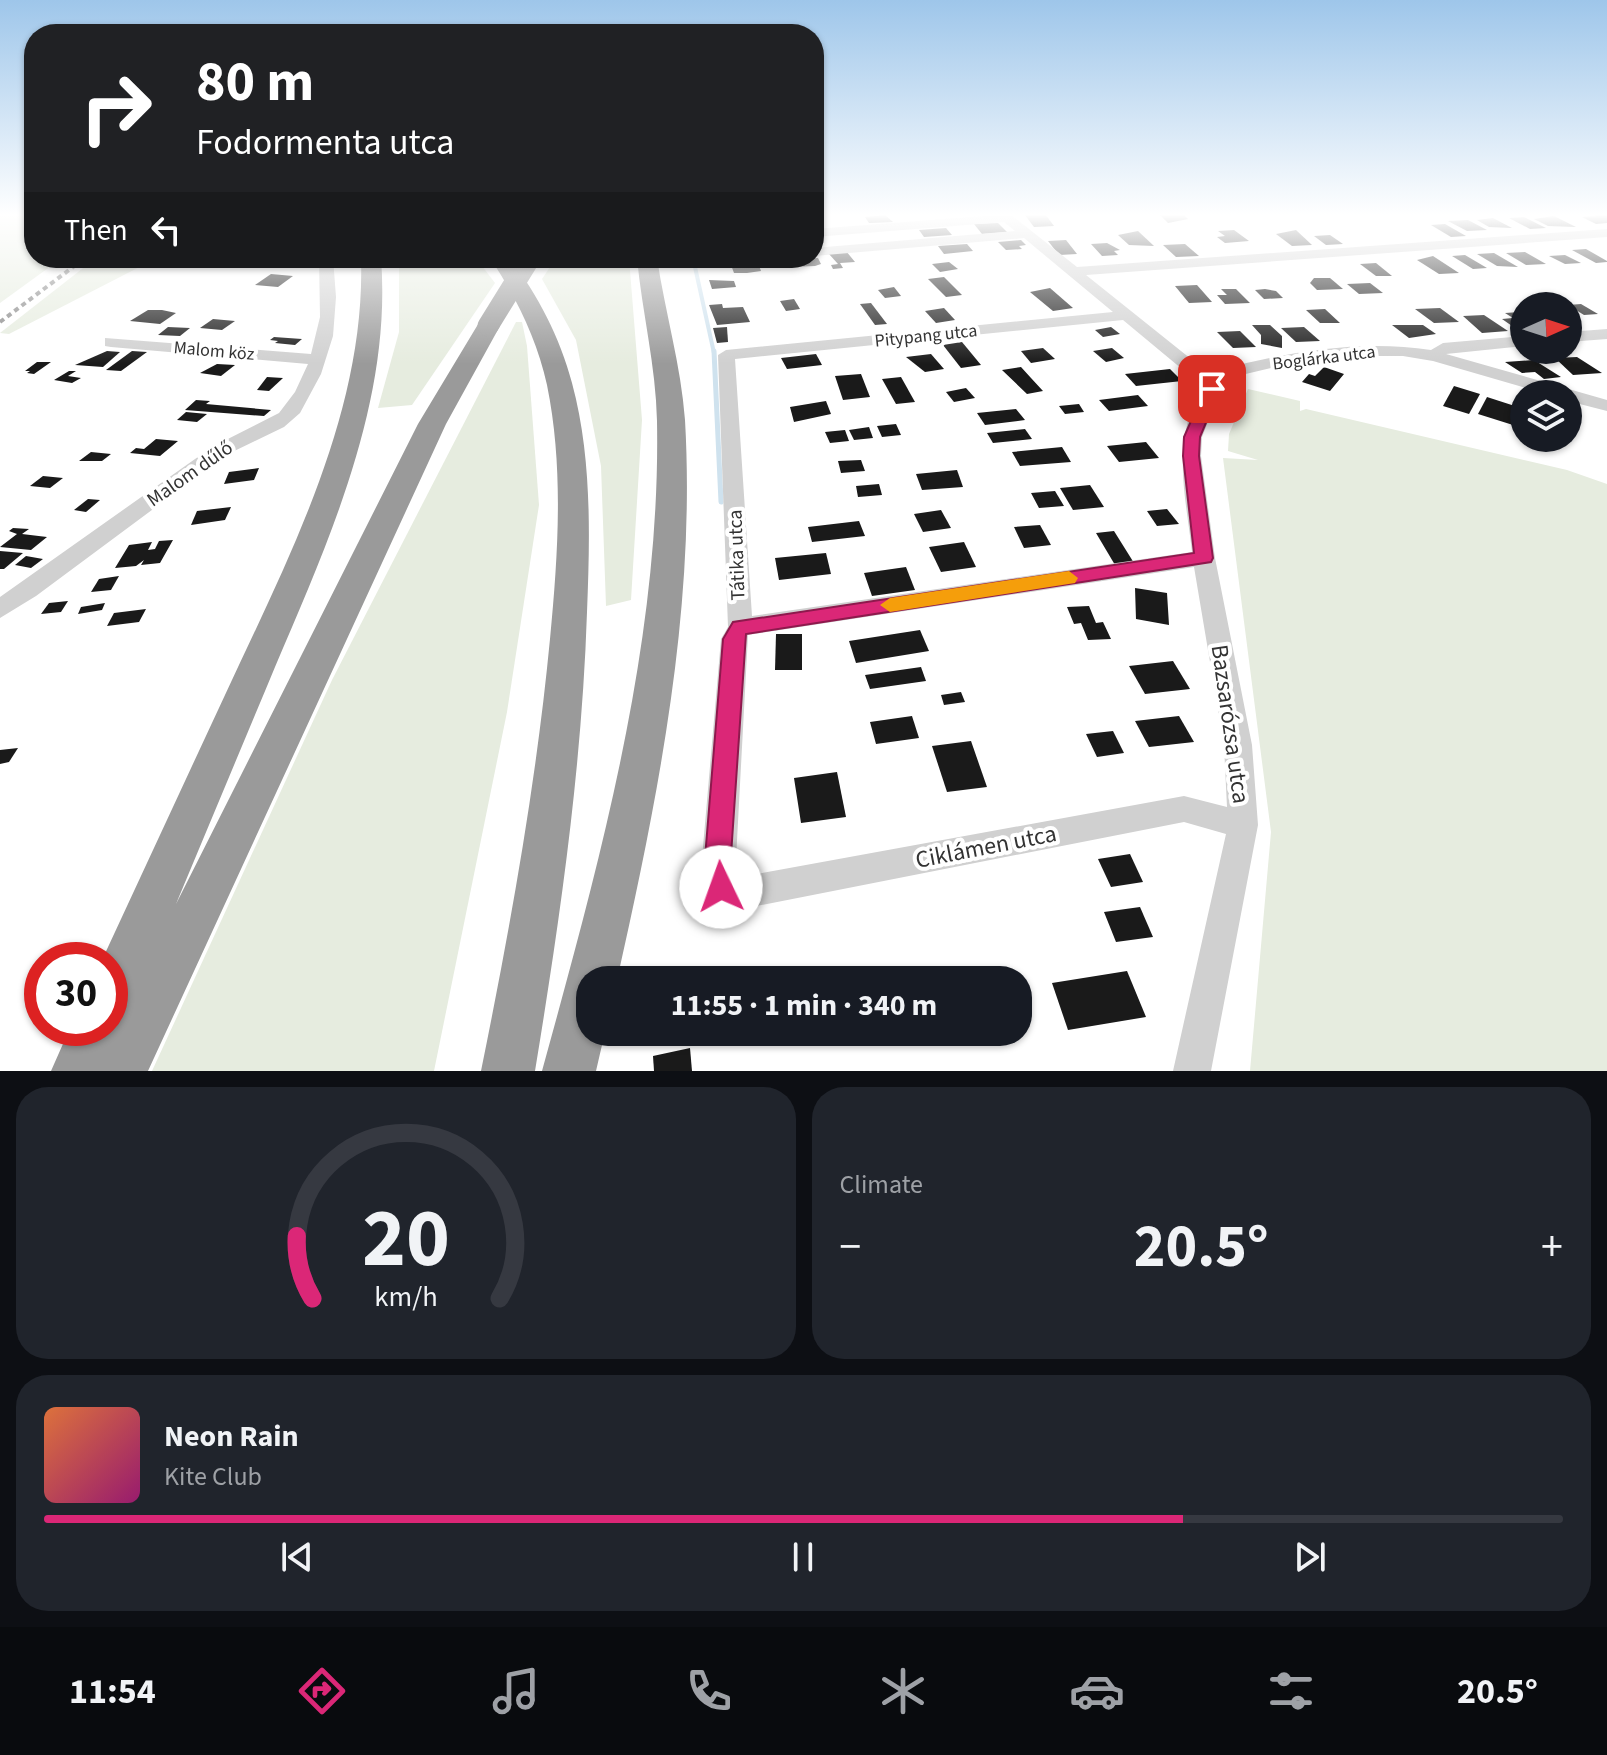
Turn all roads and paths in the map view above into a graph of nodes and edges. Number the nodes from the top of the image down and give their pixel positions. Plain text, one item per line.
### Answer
1 (1063, 264) edge
2 (1183, 264) edge
3 (327, 268) edge
4 (371, 268) edge
5 (506, 268) edge
6 (524, 268) edge
7 (649, 268) edge
8 (1073, 272) junction
9 (1126, 315) junction
10 (1607, 334) edge
11 (1582, 336) edge
12 (111, 342) dead end
13 (1510, 342) edge
14 (726, 355) joint
15 (1435, 356) junction
16 (317, 360) junction
17 (1518, 380) edge
18 (1220, 381) junction
19 (1582, 398) edge
20 (1607, 406) edge
21 (1204, 558) junction
22 (0, 609) edge
23 (740, 627) junction
24 (1243, 825) junction
25 (729, 894) joint
26 (128, 957) edge
27 (595, 966) edge
28 (576, 1043) edge
29 (89, 1046) edge
30 (78, 1071) edge
31 (120, 1071) edge
32 (508, 1071) edge
33 (569, 1071) edge
34 (1192, 1071) edge

1 - 8 street
2 - 8 street
3 - 16 street, Malom dűlő
4 - 26 highway
5 - 32 highway
6 - 31 highway, bridge
7 - 27 highway
8 - 9 street
9 - 14 street, Pitypang utca
9 - 18 street
10 - 11 street
12 - 16 street, Malom köz
13 - 15 street, Boglárka utca
14 - 23 street, Tátika utca
15 - 17 street
15 - 18 street, Boglárka utca
16 - 22 street, Malom dűlő
18 - 21 street, Bazsarózsa utca
19 - 20 street
21 - 23 street
21 - 24 street, Bazsarózsa utca
23 - 25 street, Tátika utca
24 - 25 street, Ciklámen utca
24 - 34 street, Bazsarózsa utca
28 - 33 highway
29 - 30 highway

